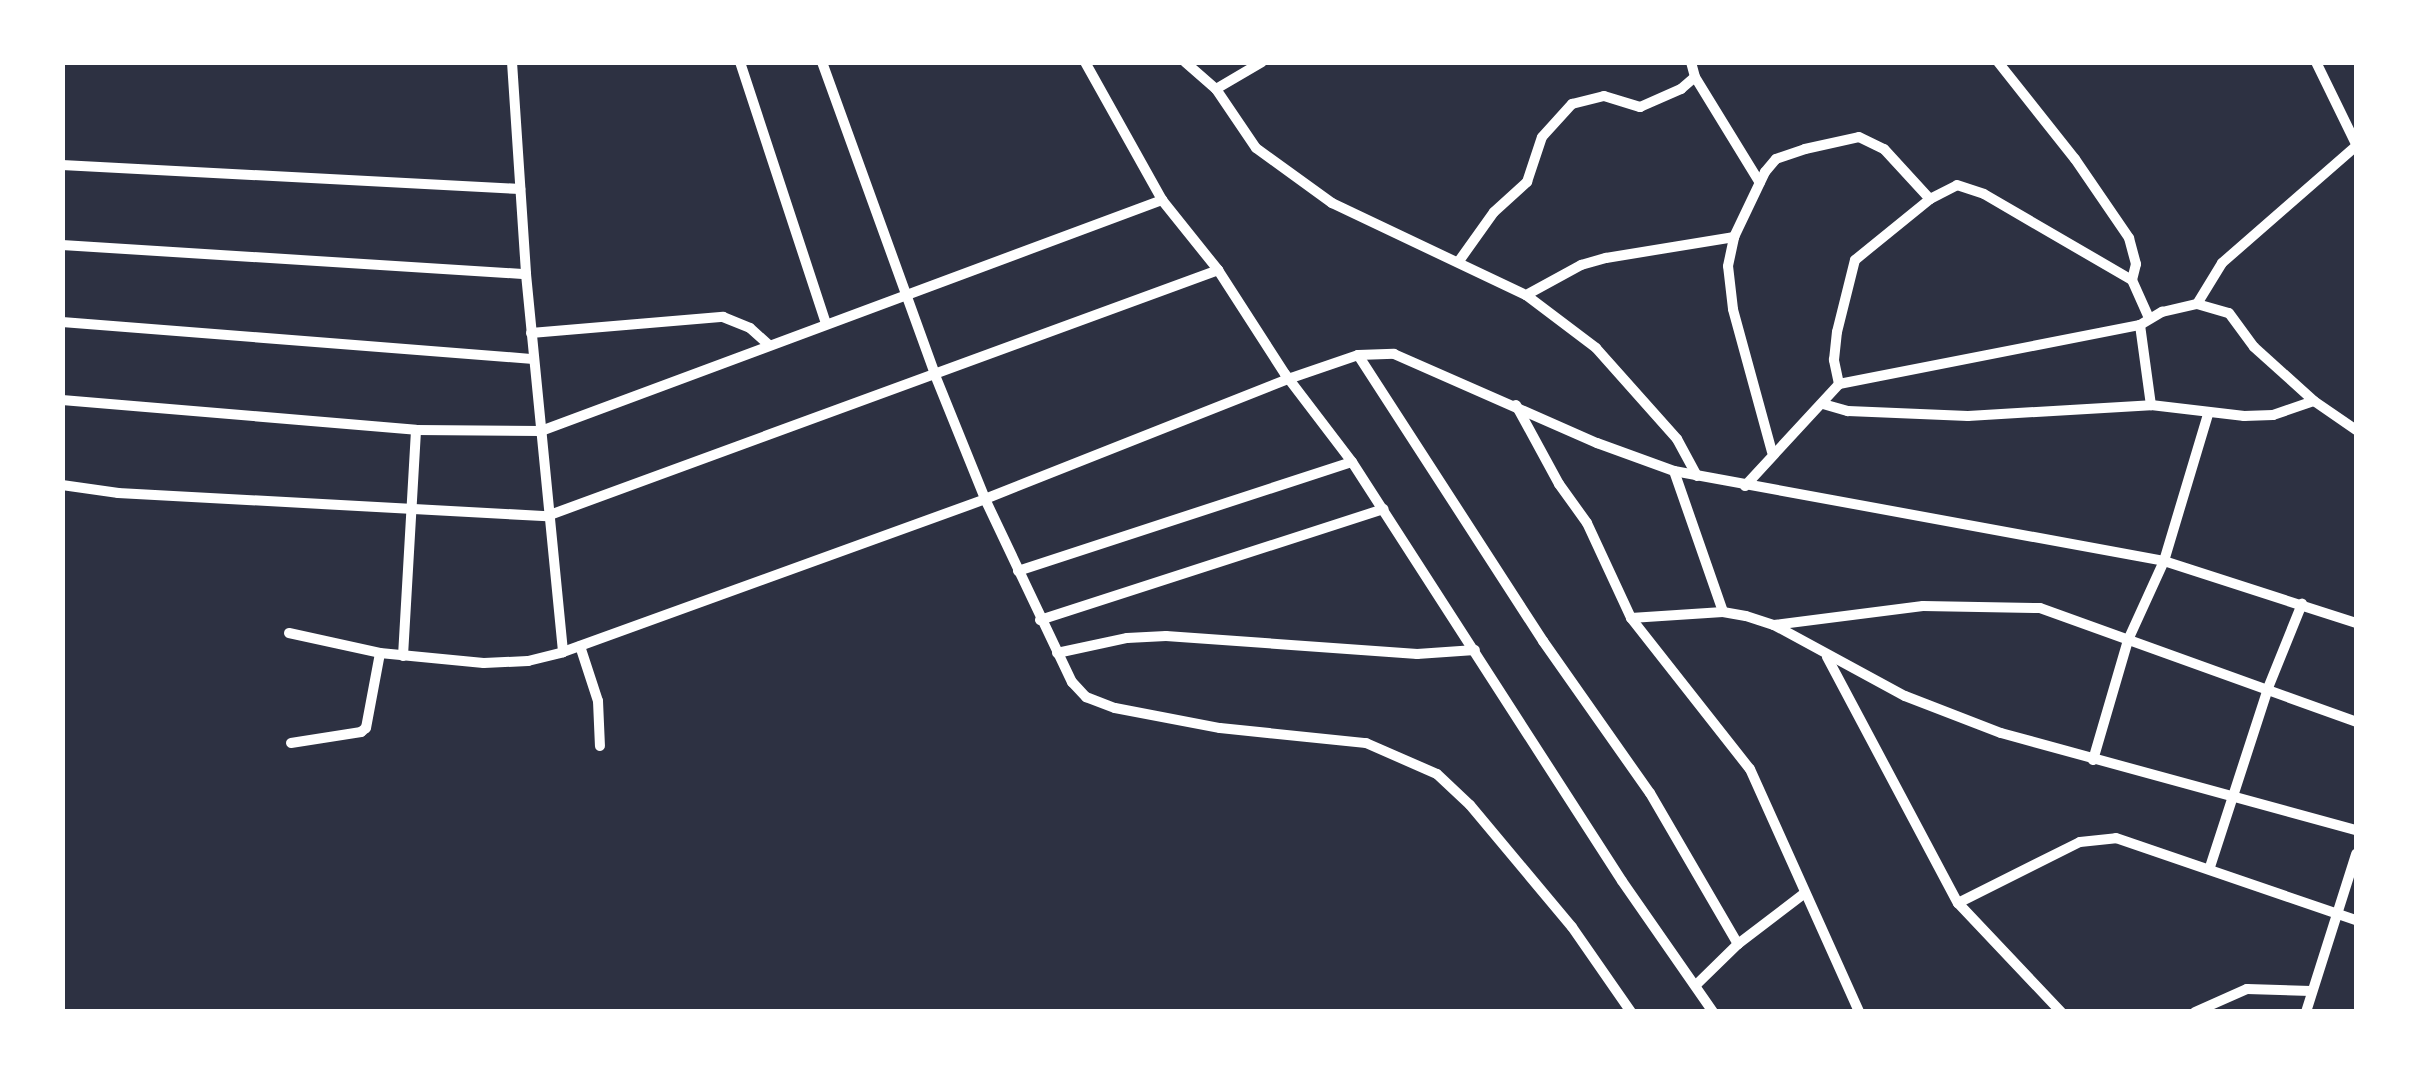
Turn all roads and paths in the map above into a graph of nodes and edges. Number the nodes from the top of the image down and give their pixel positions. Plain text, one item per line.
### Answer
1 (512, 62) edge
2 (740, 62) edge
3 (822, 62) edge
4 (1085, 62) edge
5 (1185, 62) edge
6 (1262, 62) edge
7 (1691, 62) edge
8 (1998, 62) edge
9 (2316, 62) edge
10 (1695, 77) junction
11 (1216, 89) junction
12 (2356, 145) edge
13 (62, 166) edge
14 (1760, 183) junction
15 (520, 189) junction
16 (1930, 199) junction
17 (1162, 200) junction
18 (1734, 237) junction
19 (62, 245) edge
20 (1459, 261) junction
21 (1218, 270) junction
22 (526, 274) junction
23 (2132, 280) junction
24 (1526, 295) junction
25 (906, 296) junction
26 (2197, 304) junction
27 (62, 322) edge
28 (2145, 322) junction
29 (826, 324) junction
30 (531, 333) junction
31 (769, 345) junction
32 (1358, 354) junction
33 (534, 358) junction
34 (934, 375) junction
35 (1291, 378) junction
36 (1839, 384) junction
37 (62, 400) edge
38 (2314, 401) junction
39 (1516, 404) junction
40 (1822, 404) junction
41 (2151, 406) junction
42 (2208, 414) junction
43 (416, 430) junction
44 (2356, 430) edge
45 (541, 432) junction
46 (1772, 452) junction
47 (1352, 462) junction
48 (1674, 471) junction
49 (1697, 476) junction
50 (62, 485) edge
51 (1745, 486) junction
52 (985, 499) junction
53 (1383, 509) junction
54 (410, 511) junction
55 (547, 516) junction
56 (2164, 561) junction
57 (1018, 571) junction
58 (2302, 604) junction
59 (1723, 612) junction
60 (1631, 618) junction
61 (1040, 620) junction
62 (2356, 623) edge
63 (1774, 625) junction
64 (290, 633) dead end
65 (2128, 640) junction
66 (580, 646) junction
67 (1476, 650) junction
68 (563, 652) junction
69 (1057, 652) junction
70 (380, 653) junction
71 (403, 656) junction
72 (1827, 657) junction
73 (2268, 688) junction
74 (2356, 722) edge
75 (292, 742) dead end
76 (600, 746) dead end
77 (2093, 760) junction
78 (2231, 794) junction
79 (2356, 830) edge
80 (2356, 854) edge
81 (2210, 867) junction
82 (1805, 893) junction
83 (1958, 903) junction
84 (2340, 914) junction
85 (2356, 920) edge
86 (1738, 944) junction
87 (1697, 984) junction
88 (2312, 991) junction
89 (1630, 1012) edge
90 (1713, 1012) edge
91 (1859, 1012) edge
92 (2060, 1012) edge
93 (2196, 1012) edge
94 (2306, 1012) edge

1 - 15 street
2 - 29 street
3 - 25 street
4 - 17 street
5 - 11 street
6 - 11 street
7 - 10 street
8 - 23 street
9 - 12 street
10 - 14 street
10 - 20 street
11 - 20 street
12 - 26 street
13 - 15 street
14 - 16 street
14 - 18 street
15 - 22 street
16 - 23 street
16 - 36 street
17 - 21 street
17 - 25 street
18 - 24 street
18 - 46 street
19 - 22 street
20 - 24 street
21 - 34 street
21 - 35 street
22 - 30 street
23 - 28 street
24 - 49 street
25 - 29 street
25 - 34 street
26 - 28 street
26 - 38 street
27 - 33 street
28 - 36 street
28 - 41 street
29 - 31 street
30 - 31 street
30 - 33 street
31 - 45 street
32 - 35 street
32 - 39 street
32 - 86 street
33 - 45 street
34 - 52 street
34 - 55 street
35 - 47 street
35 - 52 street
36 - 40 street
37 - 43 street
38 - 42 street
38 - 44 street
39 - 48 street
39 - 60 street
40 - 41 street
40 - 46 street
41 - 42 street
42 - 56 street
43 - 45 street
43 - 54 street
45 - 55 street
46 - 51 street
47 - 53 street
47 - 57 street
48 - 49 street
48 - 59 street
49 - 51 street
50 - 54 street
51 - 56 street
52 - 57 street
52 - 66 street
53 - 61 street
53 - 67 street
54 - 55 street
54 - 71 street
55 - 68 street
56 - 58 street
56 - 65 street
57 - 61 street
58 - 62 street
58 - 73 street
59 - 60 street
59 - 63 street
60 - 82 street
61 - 69 street
63 - 65 street
63 - 72 street
64 - 70 street
65 - 73 street
65 - 77 street
66 - 68 street
66 - 76 street
67 - 69 street
67 - 87 street
68 - 71 street
69 - 89 street
70 - 71 street
70 - 75 street
72 - 77 street
72 - 83 street
73 - 74 street
73 - 78 street
77 - 78 street
78 - 79 street
78 - 81 street
80 - 84 street
81 - 83 street
81 - 84 street
82 - 86 street
82 - 91 street
83 - 92 street
84 - 85 street
84 - 88 street
86 - 87 street
87 - 90 street
88 - 93 street
88 - 94 street

